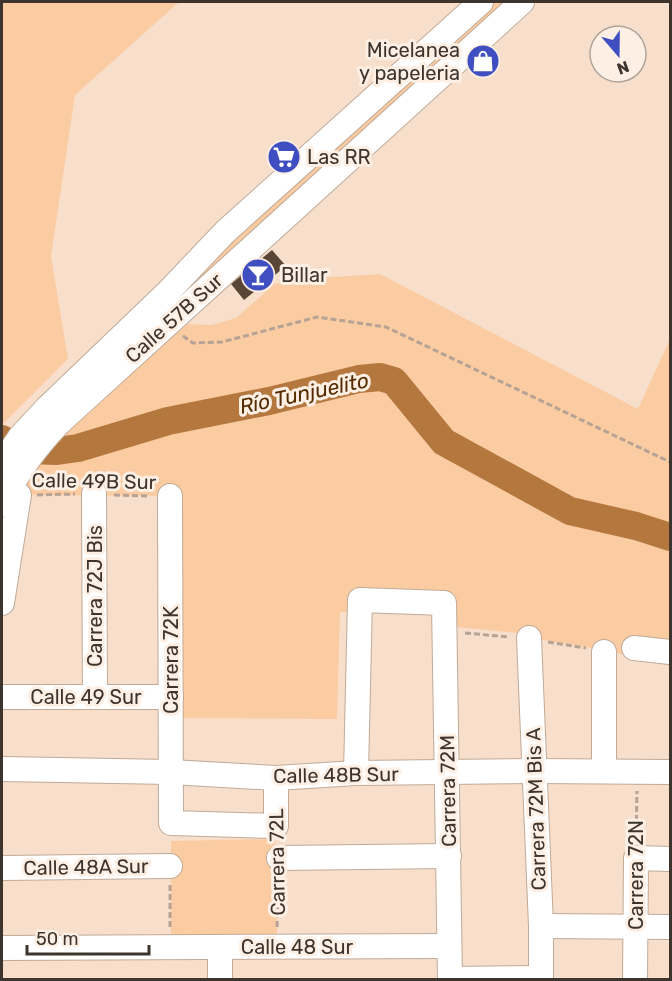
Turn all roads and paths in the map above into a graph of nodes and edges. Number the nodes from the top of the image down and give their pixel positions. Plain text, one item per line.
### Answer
1 (481, 2) edge
2 (522, 2) edge
3 (323, 136) junction
4 (348, 161) junction
5 (166, 325) junction
6 (53, 416) junction
7 (670, 462) edge
8 (2, 464) edge
9 (94, 494) junction
10 (170, 496) joint
11 (10, 499) edge
12 (2, 603) edge
13 (445, 631) junction
14 (529, 638) junction
15 (634, 648) dead end
16 (603, 652) joint
17 (670, 652) edge
18 (2, 697) edge
19 (95, 697) junction
20 (171, 697) junction
21 (2, 769) edge
22 (171, 771) junction
23 (535, 771) junction
24 (604, 771) junction
25 (638, 771) junction
26 (670, 772) edge
27 (447, 773) junction
28 (356, 774) junction
29 (276, 778) junction
30 (276, 826) joint
31 (449, 856) junction
32 (279, 858) joint
33 (636, 858) junction
34 (670, 859) edge
35 (170, 866) dead end
36 (2, 868) edge
37 (541, 926) junction
38 (636, 927) junction
39 (670, 927) edge
40 (449, 946) junction
41 (277, 947) junction
42 (2, 948) edge
43 (220, 948) junction
44 (450, 979) edge
45 (541, 979) edge
46 (220, 980) edge
47 (635, 980) edge

1 - 3 street, Calle 57B Sur
2 - 4 street, Calle 57B Sur
3 - 4 street
3 - 6 street, Calle 57B Sur
4 - 5 street, Calle 57B Sur
5 - 6 street, Calle 57B Sur
5 - 7 path
6 - 8 street, Calle 57B Sur
6 - 11 street, Calle 57B Sur
9 - 10 path, Calle 49B Sur
9 - 11 path, Calle 49B Sur
9 - 19 street, Carrera 72J Bis
10 - 20 street, Carrera 72K
11 - 12 street, Calle 57B Sur
13 - 14 path
13 - 27 street, Carrera 72M
13 - 28 street, Carrera 72M
14 - 16 path
14 - 23 street, Carrera 72M Bis A
15 - 17 street
16 - 24 street
18 - 19 street, Calle 49 Sur
19 - 20 street, Calle 49 Sur
20 - 22 street, Carrera 72K
21 - 22 street, Calle 48B Sur
22 - 29 street, Calle 48B Sur
22 - 30 street, Carrera 72K
23 - 24 street, Calle 48B Sur
23 - 27 street, Calle 48B Sur
23 - 37 street, Carrera 72M Bis A
24 - 25 street, Calle 48B Sur
25 - 26 street, Calle 48B Sur
25 - 33 path, Carrera 72N
27 - 28 street, Calle 48B Sur
27 - 31 street, Carrera 72M
28 - 29 street, Calle 48B Sur
29 - 30 street, Carrera 72L
31 - 32 street
31 - 40 street, Carrera 72M
32 - 41 path, Carrera 72L
33 - 34 street
33 - 38 street, Carrera 72N
35 - 36 street, Calle 48A Sur
37 - 38 street
37 - 45 street, Carrera 72M Bis A
38 - 39 street
38 - 47 street, Carrera 72N
40 - 41 street, Calle 48 Sur
40 - 44 street, Carrera 72M
41 - 43 street, Calle 48 Sur
42 - 43 street, Calle 48 Sur
43 - 46 street
44 - 45 street

